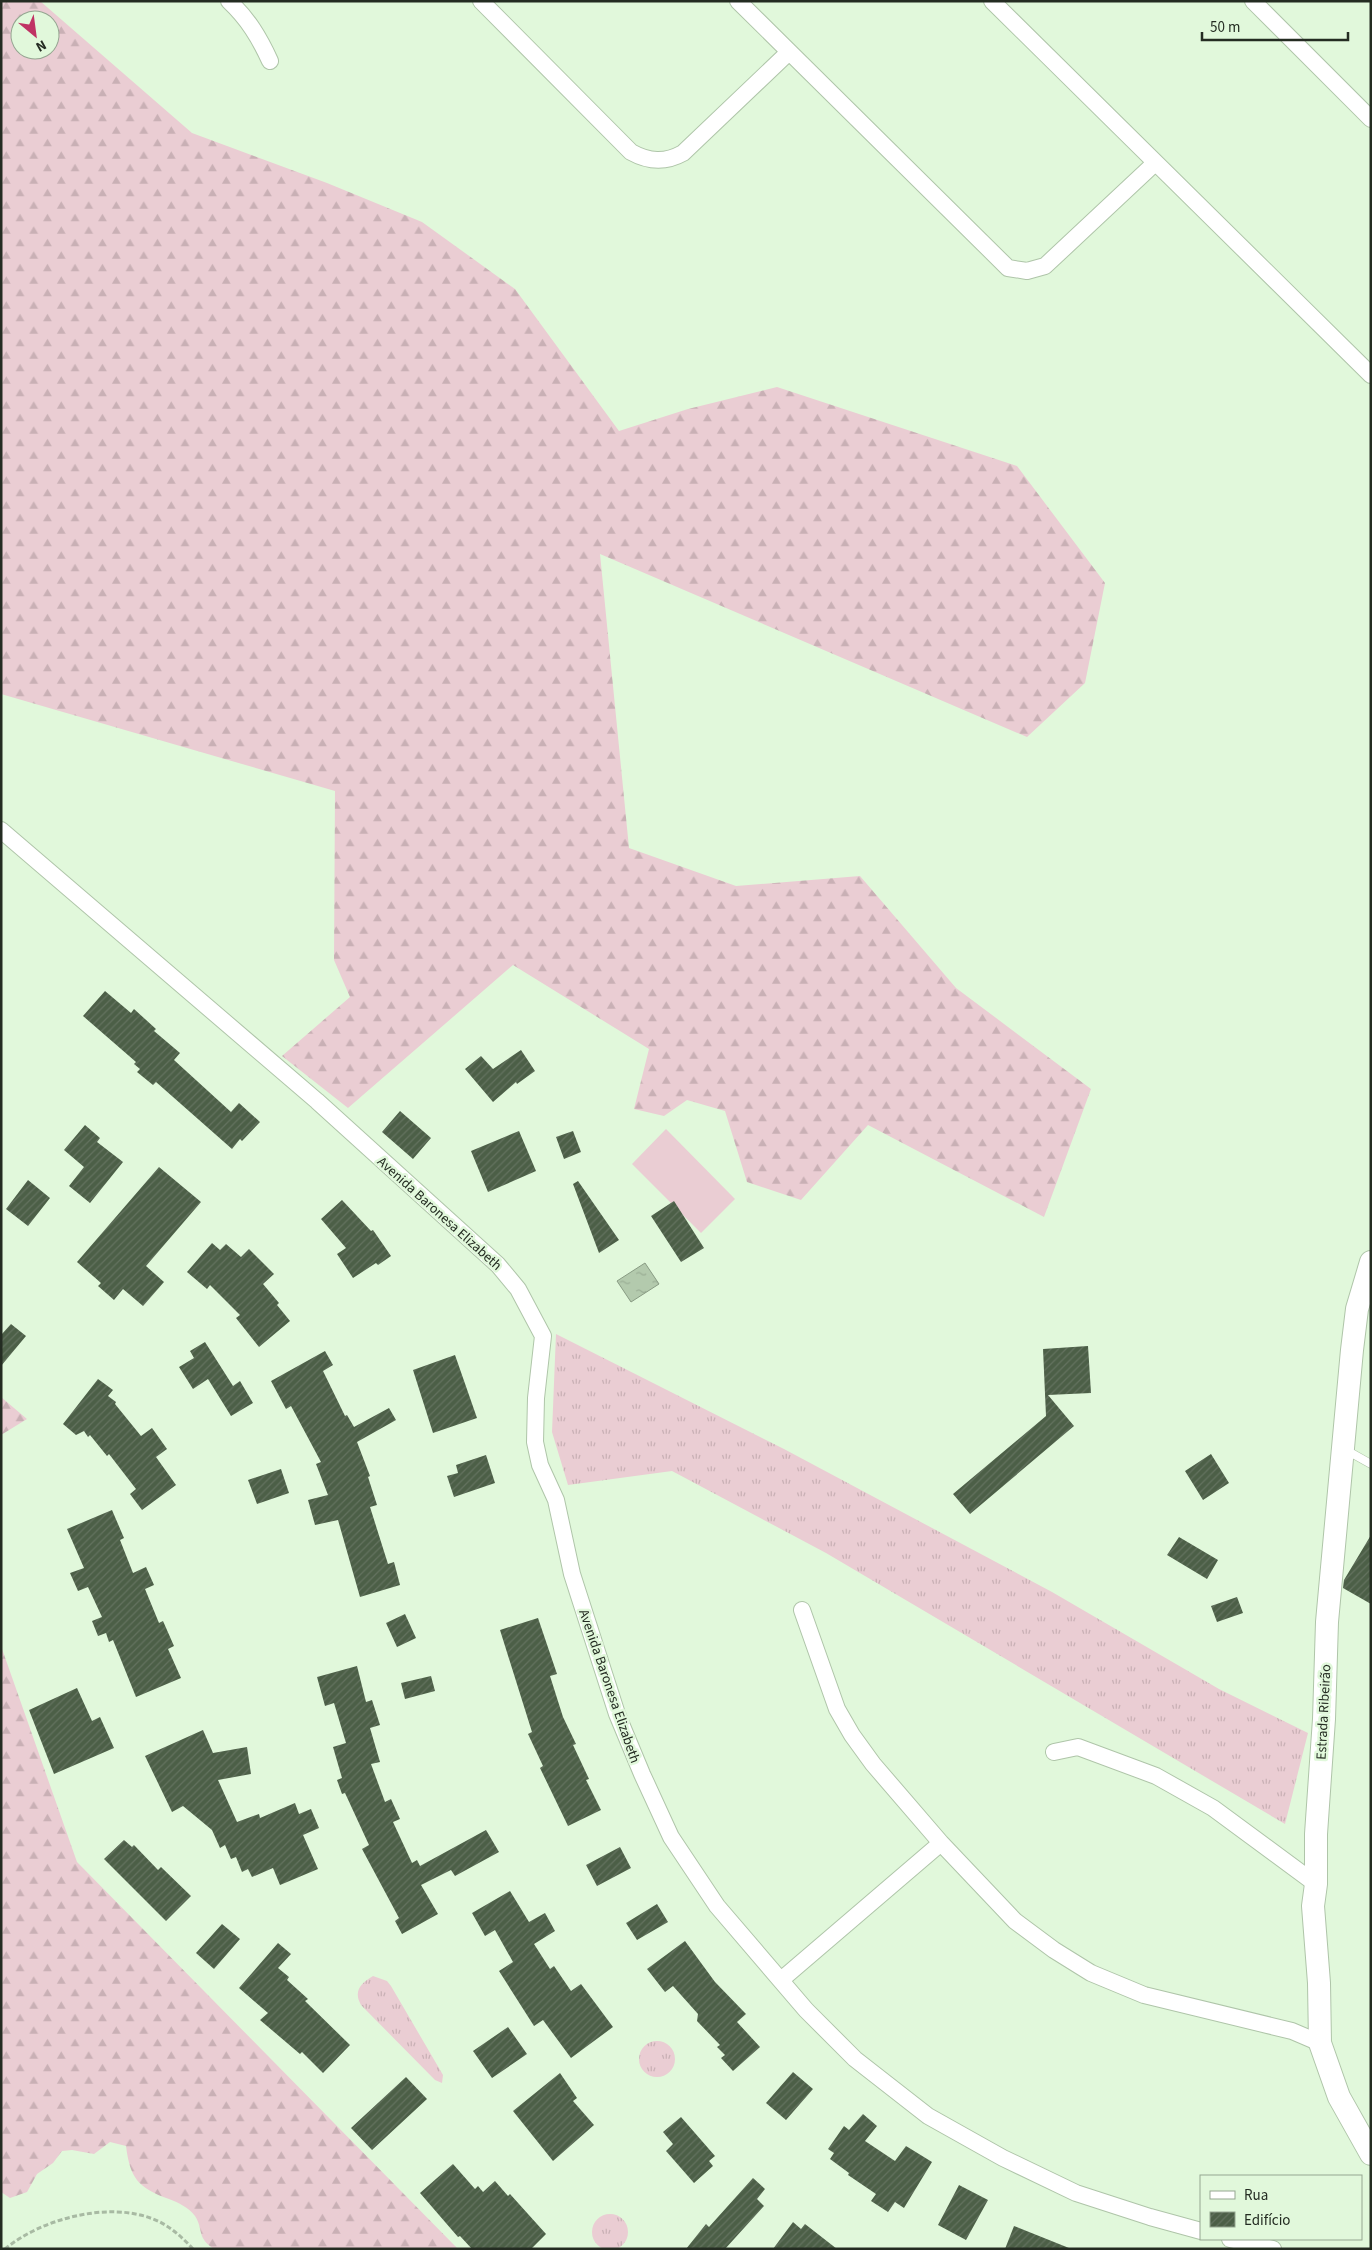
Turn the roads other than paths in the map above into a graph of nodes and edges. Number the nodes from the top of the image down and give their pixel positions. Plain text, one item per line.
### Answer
1 (229, 1) edge
2 (480, 1) edge
3 (738, 1) edge
4 (992, 1) edge
5 (1253, 1) edge
6 (789, 52) junction
7 (270, 61) dead end
8 (1371, 119) edge
9 (1155, 162) junction
10 (1371, 375) edge
11 (1, 830) edge
12 (1371, 1262) edge
13 (1342, 1448) junction
14 (1371, 1464) edge
15 (802, 1610) dead end
16 (1054, 1752) dead end
17 (941, 1843) junction
18 (1316, 1884) junction
19 (781, 1980) junction
20 (1320, 2043) junction
21 (1371, 2154) edge
22 (1200, 2231) edge
23 (1234, 2240) edge
24 (1273, 2249) edge

1 - 7 street
2 - 6 street
3 - 6 street
4 - 9 street
5 - 8 street
6 - 9 street
9 - 10 street
11 - 19 street, Avenida Baronesa Elizabeth
12 - 13 street, Estrada Ribeirão
13 - 14 lane
13 - 18 street, Estrada Ribeirão
15 - 17 street
16 - 18 street
17 - 19 street
17 - 20 street
18 - 20 street, Estrada Ribeirão
19 - 22 street, Avenida Baronesa Elizabeth
20 - 21 street, Estrada Ribeirão
23 - 24 street

